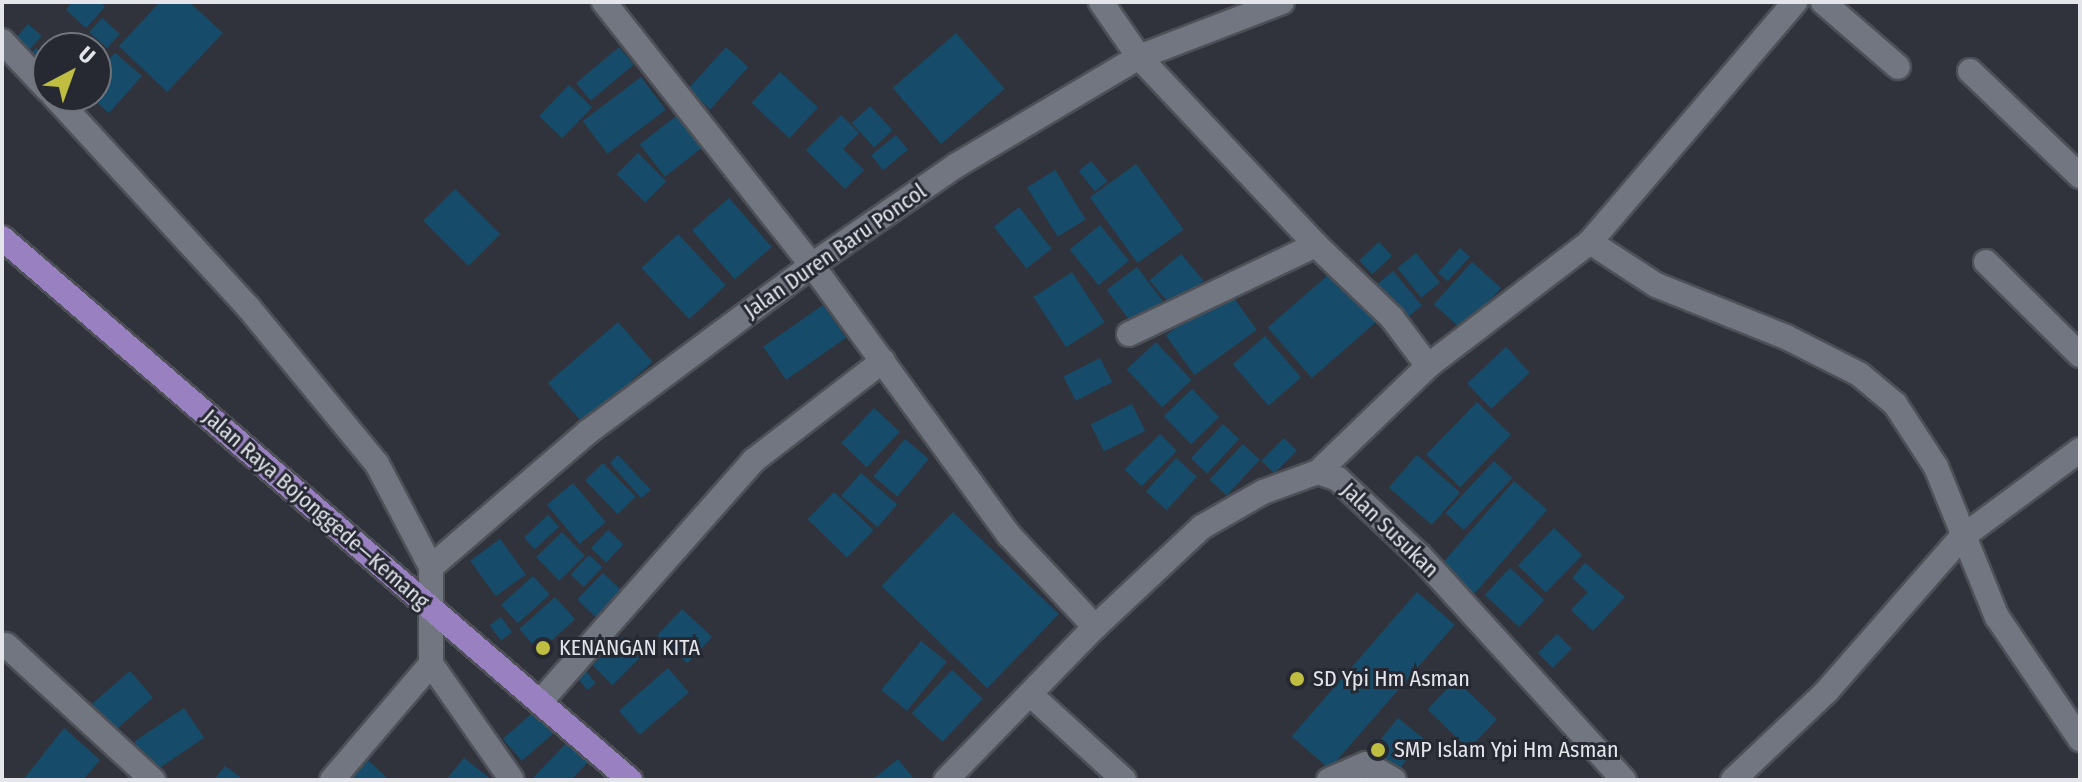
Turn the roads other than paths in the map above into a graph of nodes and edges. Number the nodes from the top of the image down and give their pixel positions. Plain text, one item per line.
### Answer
1 (604, 2) edge
2 (1101, 2) edge
3 (1282, 2) edge
4 (1795, 2) edge
5 (1823, 2) edge
6 (2, 41) edge
7 (1139, 57) junction
8 (1898, 67) dead end
9 (1970, 71) dead end
10 (32, 73) edge
11 (68, 112) edge
12 (2080, 176) edge
13 (2, 238) edge
14 (1590, 242) junction
15 (1316, 245) junction
16 (1986, 262) dead end
17 (812, 265) junction
18 (1129, 334) dead end
19 (2080, 355) edge
20 (883, 361) junction
21 (1428, 366) junction
22 (2080, 450) edge
23 (1318, 472) junction
24 (1961, 538) junction
25 (431, 567) junction
26 (429, 607) junction
27 (1095, 627) junction
28 (6, 645) dead end
29 (431, 664) junction
30 (1031, 695) junction
31 (540, 702) junction
32 (2080, 739) edge
33 (153, 780) edge
34 (332, 780) edge
35 (512, 780) edge
36 (630, 780) edge
37 (946, 780) edge
38 (1124, 780) edge
39 (1329, 780) edge
40 (1394, 780) edge
41 (1624, 780) edge
42 (1733, 780) edge

1 - 17 street
2 - 7 street
3 - 7 street, Jalan Duren Baru Poncol
4 - 14 street
5 - 8 street
6 - 10 street
7 - 15 street
7 - 17 street, Jalan Duren Baru Poncol
9 - 12 street
11 - 25 street
13 - 26 highway, Jalan Raya Bojonggede—Kemang
14 - 21 street
14 - 24 street
15 - 18 street
15 - 21 street
16 - 19 street
17 - 20 street
17 - 25 street, Jalan Duren Baru Poncol
20 - 27 street
20 - 31 street
21 - 23 street
22 - 24 street
23 - 27 street, Jalan Susukan
23 - 41 street, Jalan Susukan
24 - 32 street
24 - 42 street
25 - 26 street
26 - 29 street
26 - 31 highway, Jalan Raya Bojonggede—Kemang
27 - 30 street, Jalan Susukan
28 - 33 street
29 - 34 street
29 - 35 street
30 - 37 street, Jalan Susukan
30 - 38 street
31 - 36 highway, Jalan Raya Bojonggede—Kemang
39 - 40 street

